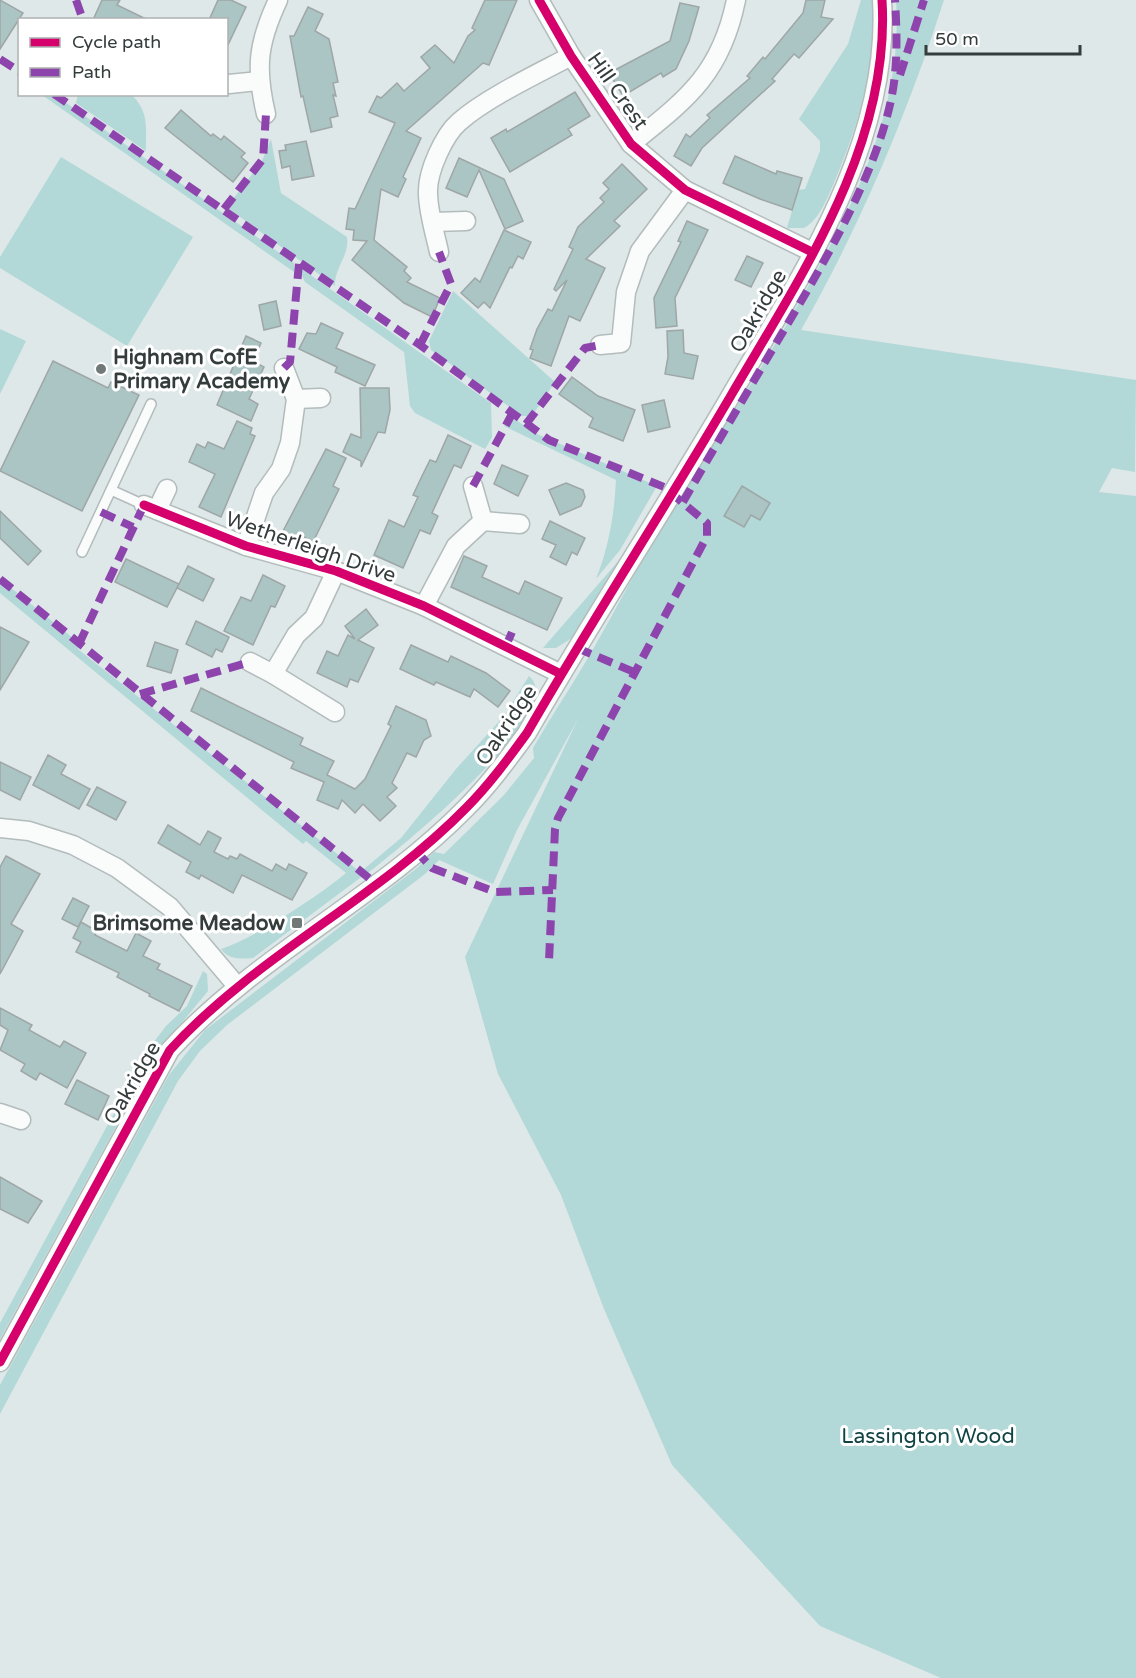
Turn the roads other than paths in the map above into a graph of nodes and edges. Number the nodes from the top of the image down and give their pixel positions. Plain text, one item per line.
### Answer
1 (278, 0) edge
2 (539, 0) edge
3 (736, 0) edge
4 (882, 0) edge
5 (572, 56) junction
6 (258, 81) junction
7 (229, 84) dead end
8 (266, 114) dead end
9 (631, 144) junction
10 (685, 190) junction
11 (466, 221) dead end
12 (433, 222) junction
13 (439, 252) dead end
14 (812, 252) junction
15 (600, 345) dead end
16 (284, 368) dead end
17 (321, 398) dead end
18 (296, 399) junction
19 (151, 404) dead end
20 (473, 486) dead end
21 (167, 489) dead end
22 (111, 490) junction
23 (150, 508) junction
24 (483, 521) junction
25 (520, 524) dead end
26 (246, 546) junction
27 (82, 552) dead end
28 (336, 572) junction
29 (424, 606) junction
30 (250, 662) dead end
31 (273, 674) junction
32 (561, 674) junction
33 (335, 712) dead end
34 (0, 828) edge
35 (237, 986) junction
36 (1, 1115) edge
37 (21, 1120) dead end
38 (0, 1362) edge

1 - 6 street
2 - 5 street, Hill Crest
3 - 9 street
4 - 14 street, Oakridge
5 - 9 street, Hill Crest
5 - 12 street
6 - 7 street
6 - 8 street
9 - 10 street, Hill Crest
10 - 14 street, Hill Crest
10 - 15 street
11 - 12 street
12 - 13 street
14 - 32 street, Oakridge
16 - 18 street, Wetherleigh Drive
17 - 18 street
18 - 26 street, Wetherleigh Drive
19 - 22 lane
20 - 24 street
21 - 23 street
22 - 23 lane
22 - 27 lane
23 - 26 street, Wetherleigh Drive
24 - 25 street
24 - 29 street
26 - 28 street, Wetherleigh Drive
28 - 29 street, Wetherleigh Drive
28 - 31 street
29 - 32 street, Wetherleigh Drive
30 - 31 street
31 - 33 street
32 - 35 street, Oakridge
34 - 35 street
35 - 38 street, Oakridge
36 - 37 street

